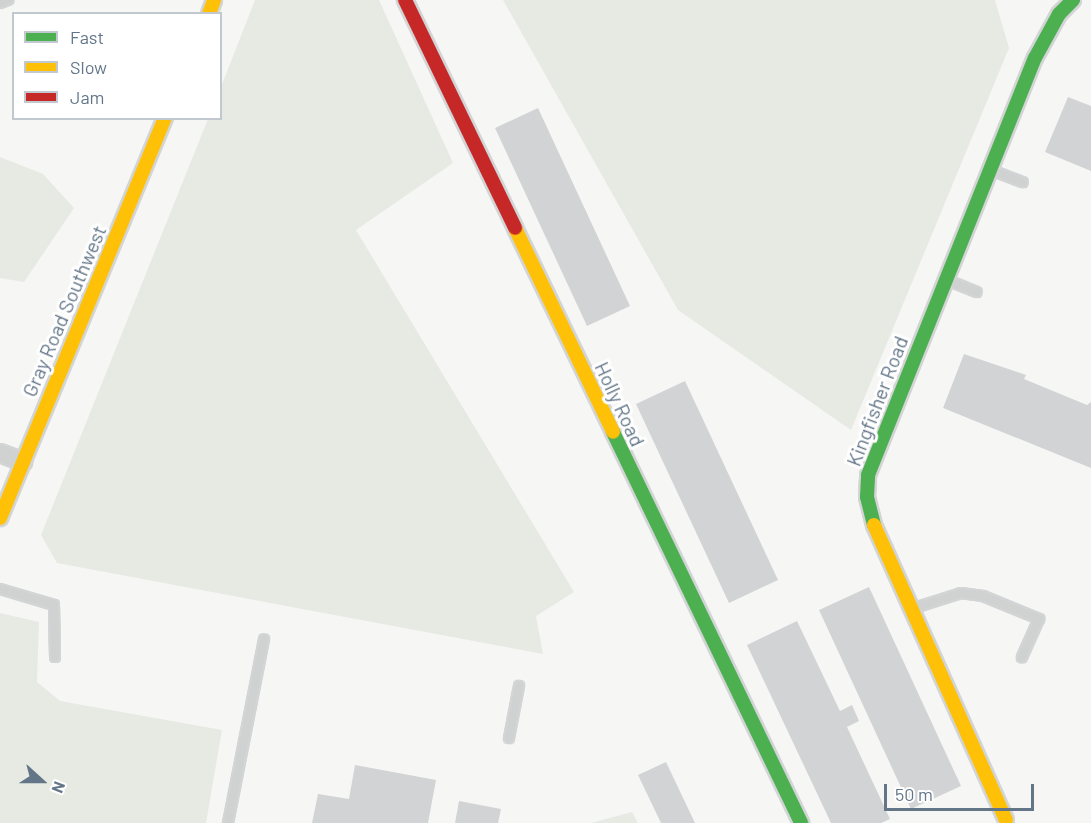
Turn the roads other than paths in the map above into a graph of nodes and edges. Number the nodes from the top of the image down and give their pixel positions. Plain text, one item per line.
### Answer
1 (8, 0) edge
2 (405, 0) edge
3 (1073, 0) edge
4 (0, 3) edge
5 (164, 120) edge
6 (991, 170) junction
7 (1023, 182) dead end
8 (945, 279) junction
9 (977, 292) dead end
10 (0, 453) edge
11 (23, 462) junction
12 (0, 519) edge
13 (0, 589) edge
14 (911, 609) junction
15 (264, 639) dead end
16 (55, 657) dead end
17 (1022, 657) dead end
18 (519, 686) dead end
19 (509, 738) dead end
20 (1007, 822) edge
21 (228, 823) edge
22 (801, 823) edge

1 - 4 lane
2 - 22 street, Holly Road
3 - 6 street, Kingfisher Road
5 - 11 street, Gray Road Southwest
6 - 7 lane
6 - 8 street, Kingfisher Road
8 - 9 lane
8 - 14 street, Kingfisher Road
10 - 11 street
11 - 12 street, Gray Road Southwest
13 - 16 lane
14 - 17 lane
14 - 20 street, Kingfisher Road
15 - 21 lane
18 - 19 lane

